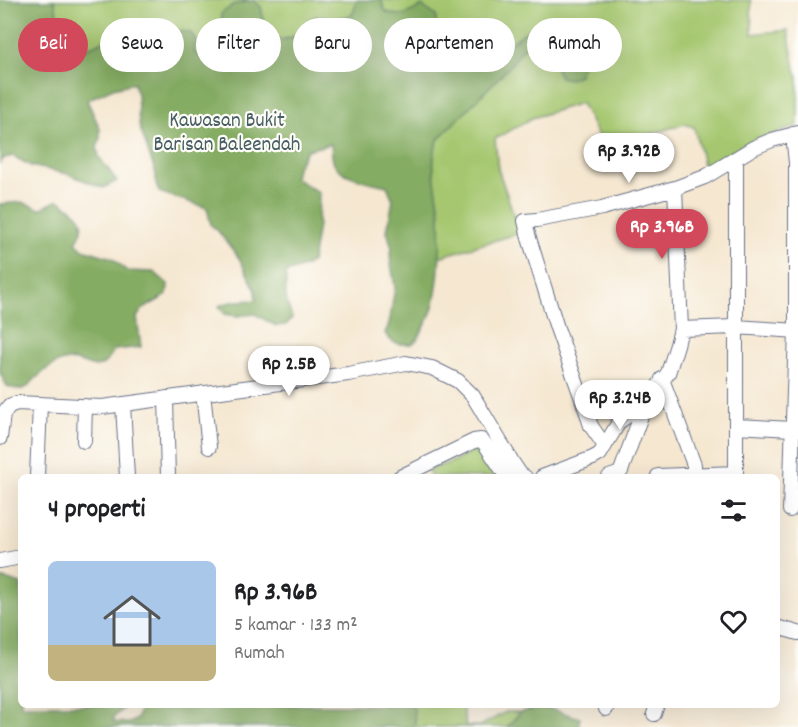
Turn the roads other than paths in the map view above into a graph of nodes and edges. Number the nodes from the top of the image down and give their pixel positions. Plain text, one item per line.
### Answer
1 (795, 134) edge
2 (736, 159) junction
3 (675, 188) junction
4 (735, 327) junction
5 (681, 329) junction
6 (797, 331) edge
7 (662, 379) junction
8 (203, 393) junction
9 (166, 398) junction
10 (646, 402) junction
11 (40, 404) junction
12 (123, 404) junction
13 (85, 406) junction
14 (2, 416) edge
15 (736, 426) junction
16 (792, 429) junction
17 (0, 438) edge
18 (84, 441) dead end
19 (605, 446) junction
20 (209, 447) dead end
21 (37, 474) edge
22 (127, 474) edge
23 (168, 474) edge
24 (406, 474) edge
25 (505, 474) edge
26 (520, 474) edge
27 (550, 474) edge
28 (617, 474) edge
29 (694, 474) edge
30 (736, 474) edge
31 (788, 510) edge
32 (18, 558) edge
33 (0, 561) edge
34 (780, 628) edge
35 (798, 633) edge

1 - 2 street
1 - 6 street
2 - 3 street
2 - 4 street
3 - 5 street
3 - 19 street
4 - 5 street
4 - 6 street
4 - 15 street
5 - 7 street
6 - 16 street
7 - 10 street
7 - 29 street
8 - 9 street
8 - 20 street
8 - 26 street
9 - 12 street
9 - 23 street
10 - 19 street
10 - 28 street
11 - 13 street
11 - 14 street
11 - 21 street
12 - 13 street
12 - 22 street
13 - 18 street
14 - 17 street
15 - 16 street
15 - 30 street
16 - 31 street
19 - 27 street
24 - 25 street
32 - 33 street
34 - 35 street

